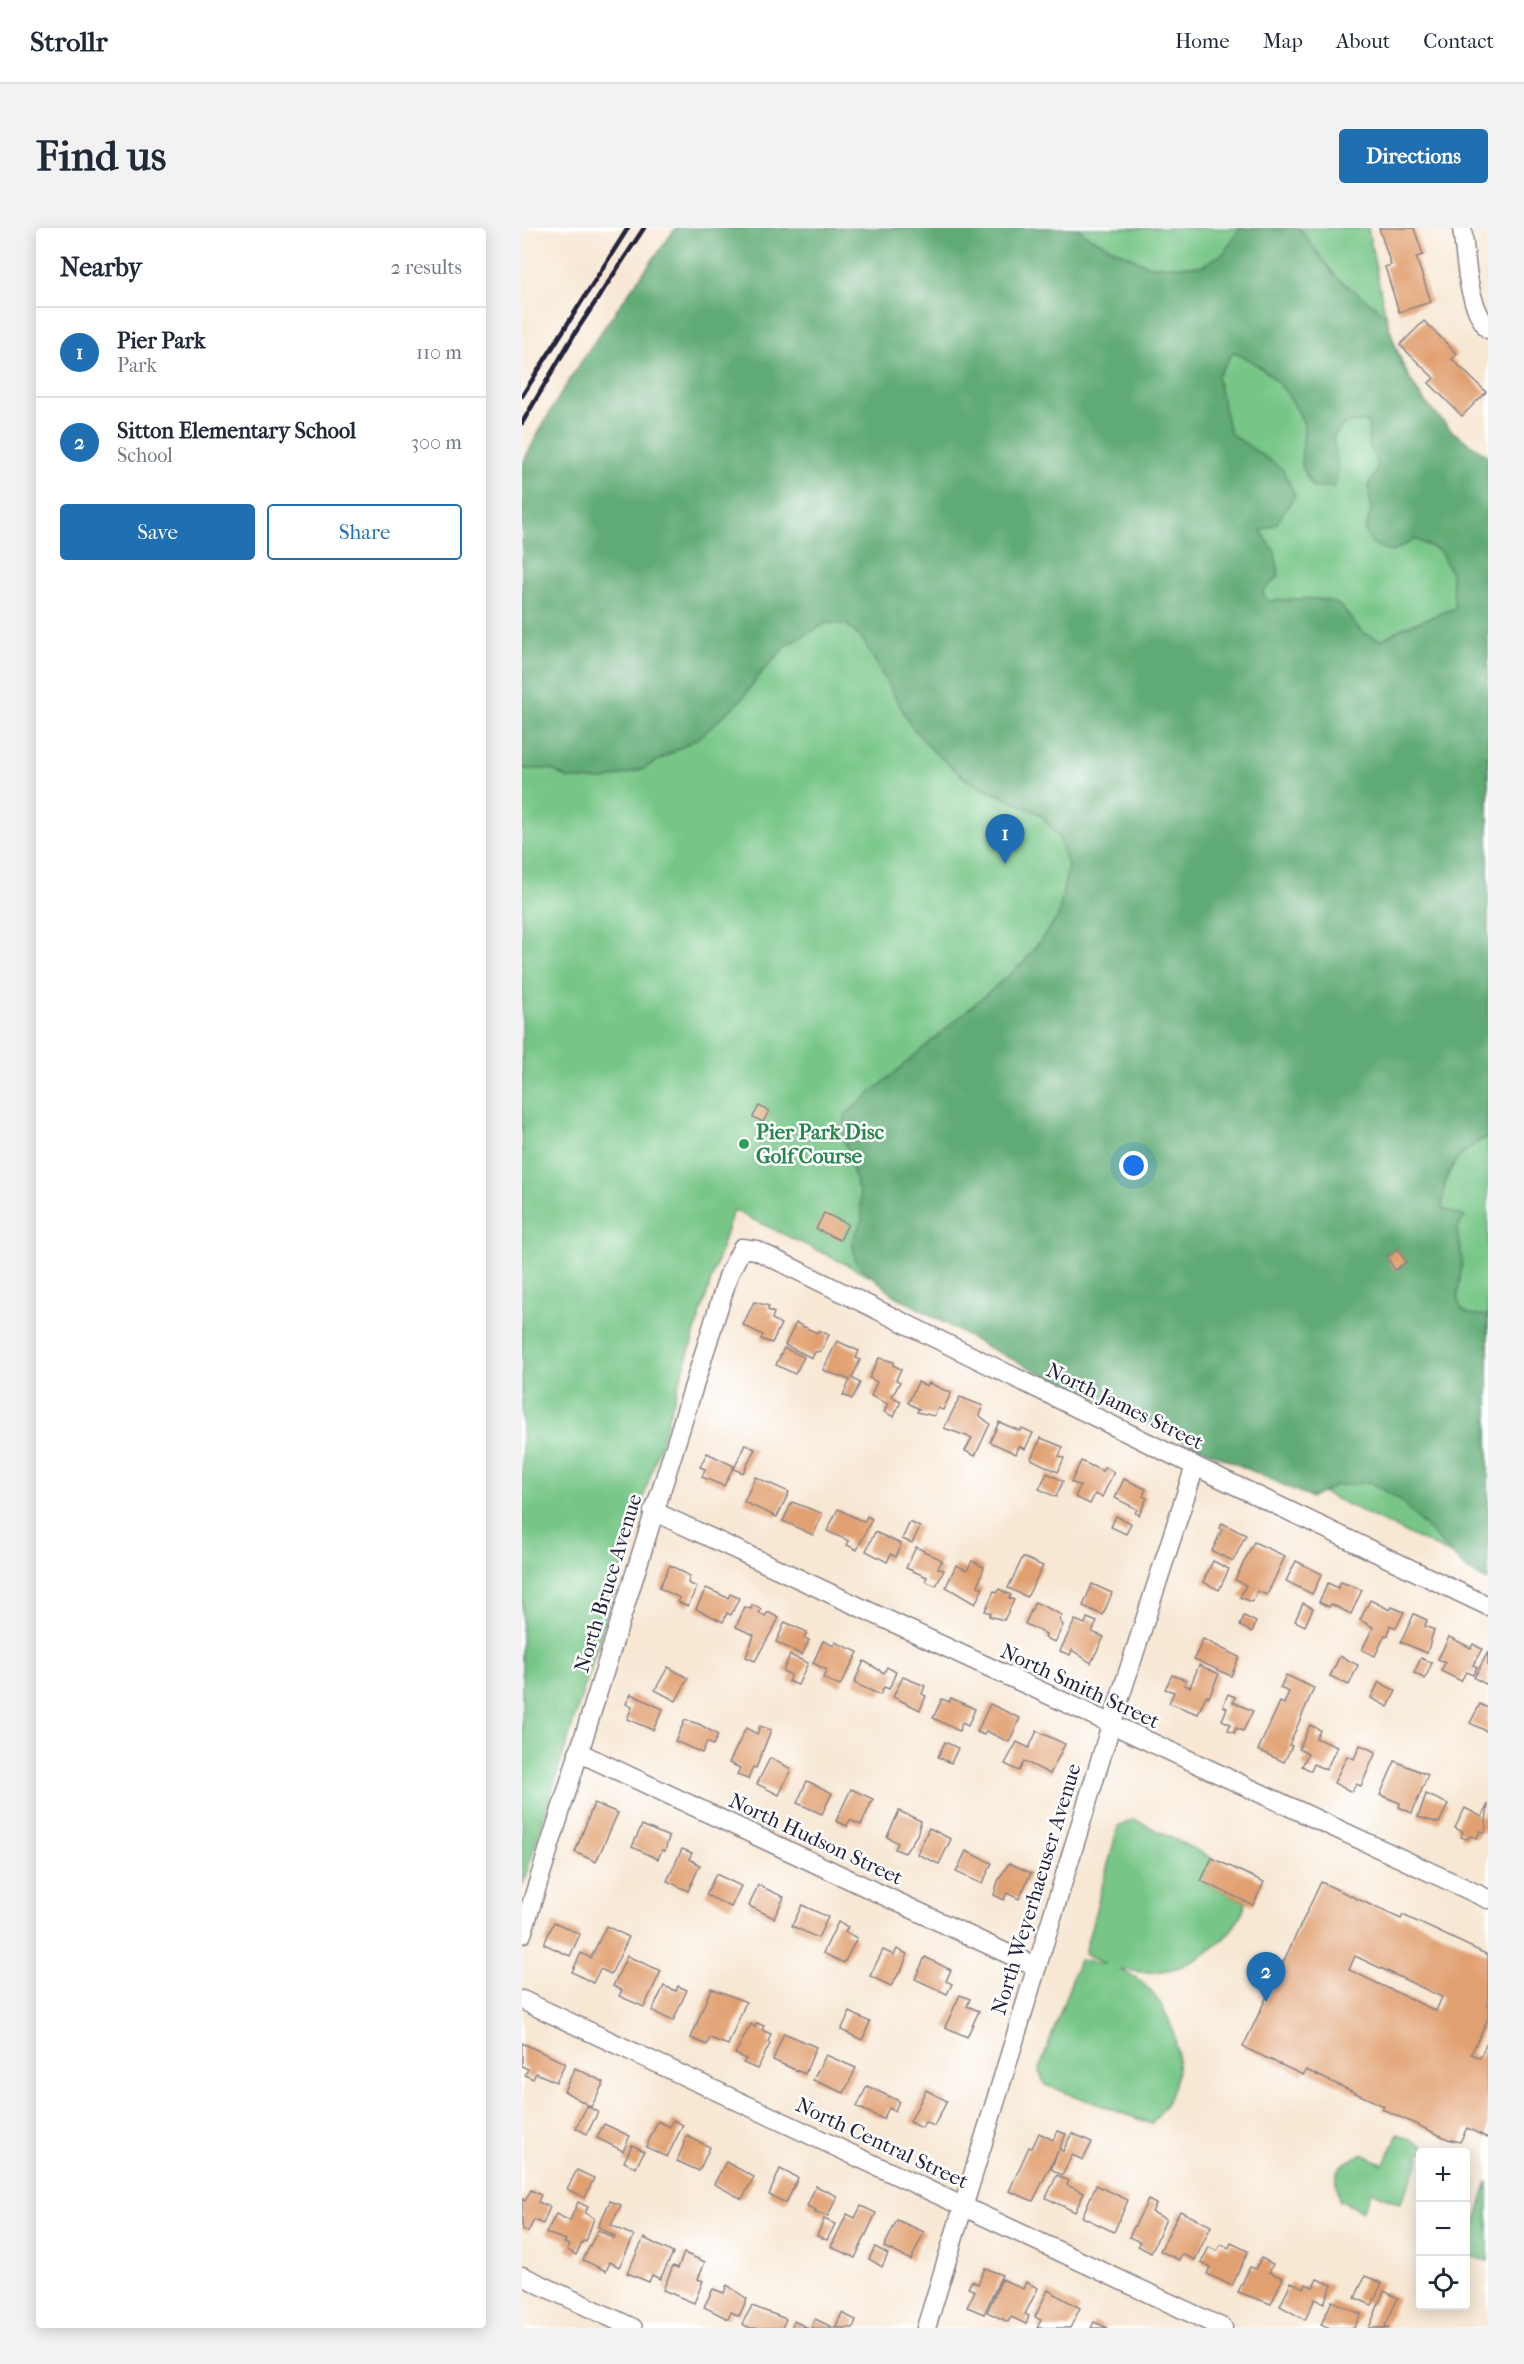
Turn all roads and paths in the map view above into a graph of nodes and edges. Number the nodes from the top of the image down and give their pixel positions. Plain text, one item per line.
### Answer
1 (1462, 228) edge
2 (1488, 329) edge
3 (742, 1248) joint
4 (1195, 1466) junction
5 (653, 1511) junction
6 (1488, 1606) edge
7 (1111, 1725) junction
8 (578, 1752) junction
9 (1488, 1899) edge
10 (522, 1934) edge
11 (1036, 1967) junction
12 (522, 2000) edge
13 (962, 2206) junction
14 (522, 2276) edge
15 (633, 2328) edge
16 (926, 2328) edge
17 (1223, 2328) edge

1 - 2 street
3 - 4 street, North James Street
3 - 5 street, North Bruce Avenue
4 - 6 street, North James Street
4 - 7 street, North Weyerhaeuser Avenue
5 - 7 street, North Smith Street
5 - 8 street, North Bruce Avenue
7 - 9 street, North Smith Street
7 - 11 street, North Weyerhaeuser Avenue
8 - 10 street, North Bruce Avenue
8 - 11 street, North Hudson Street
11 - 13 street, North Weyerhaeuser Avenue
12 - 13 street, North Central Street
13 - 16 street, North Weyerhaeuser Avenue
13 - 17 street, North Central Street
14 - 15 street

